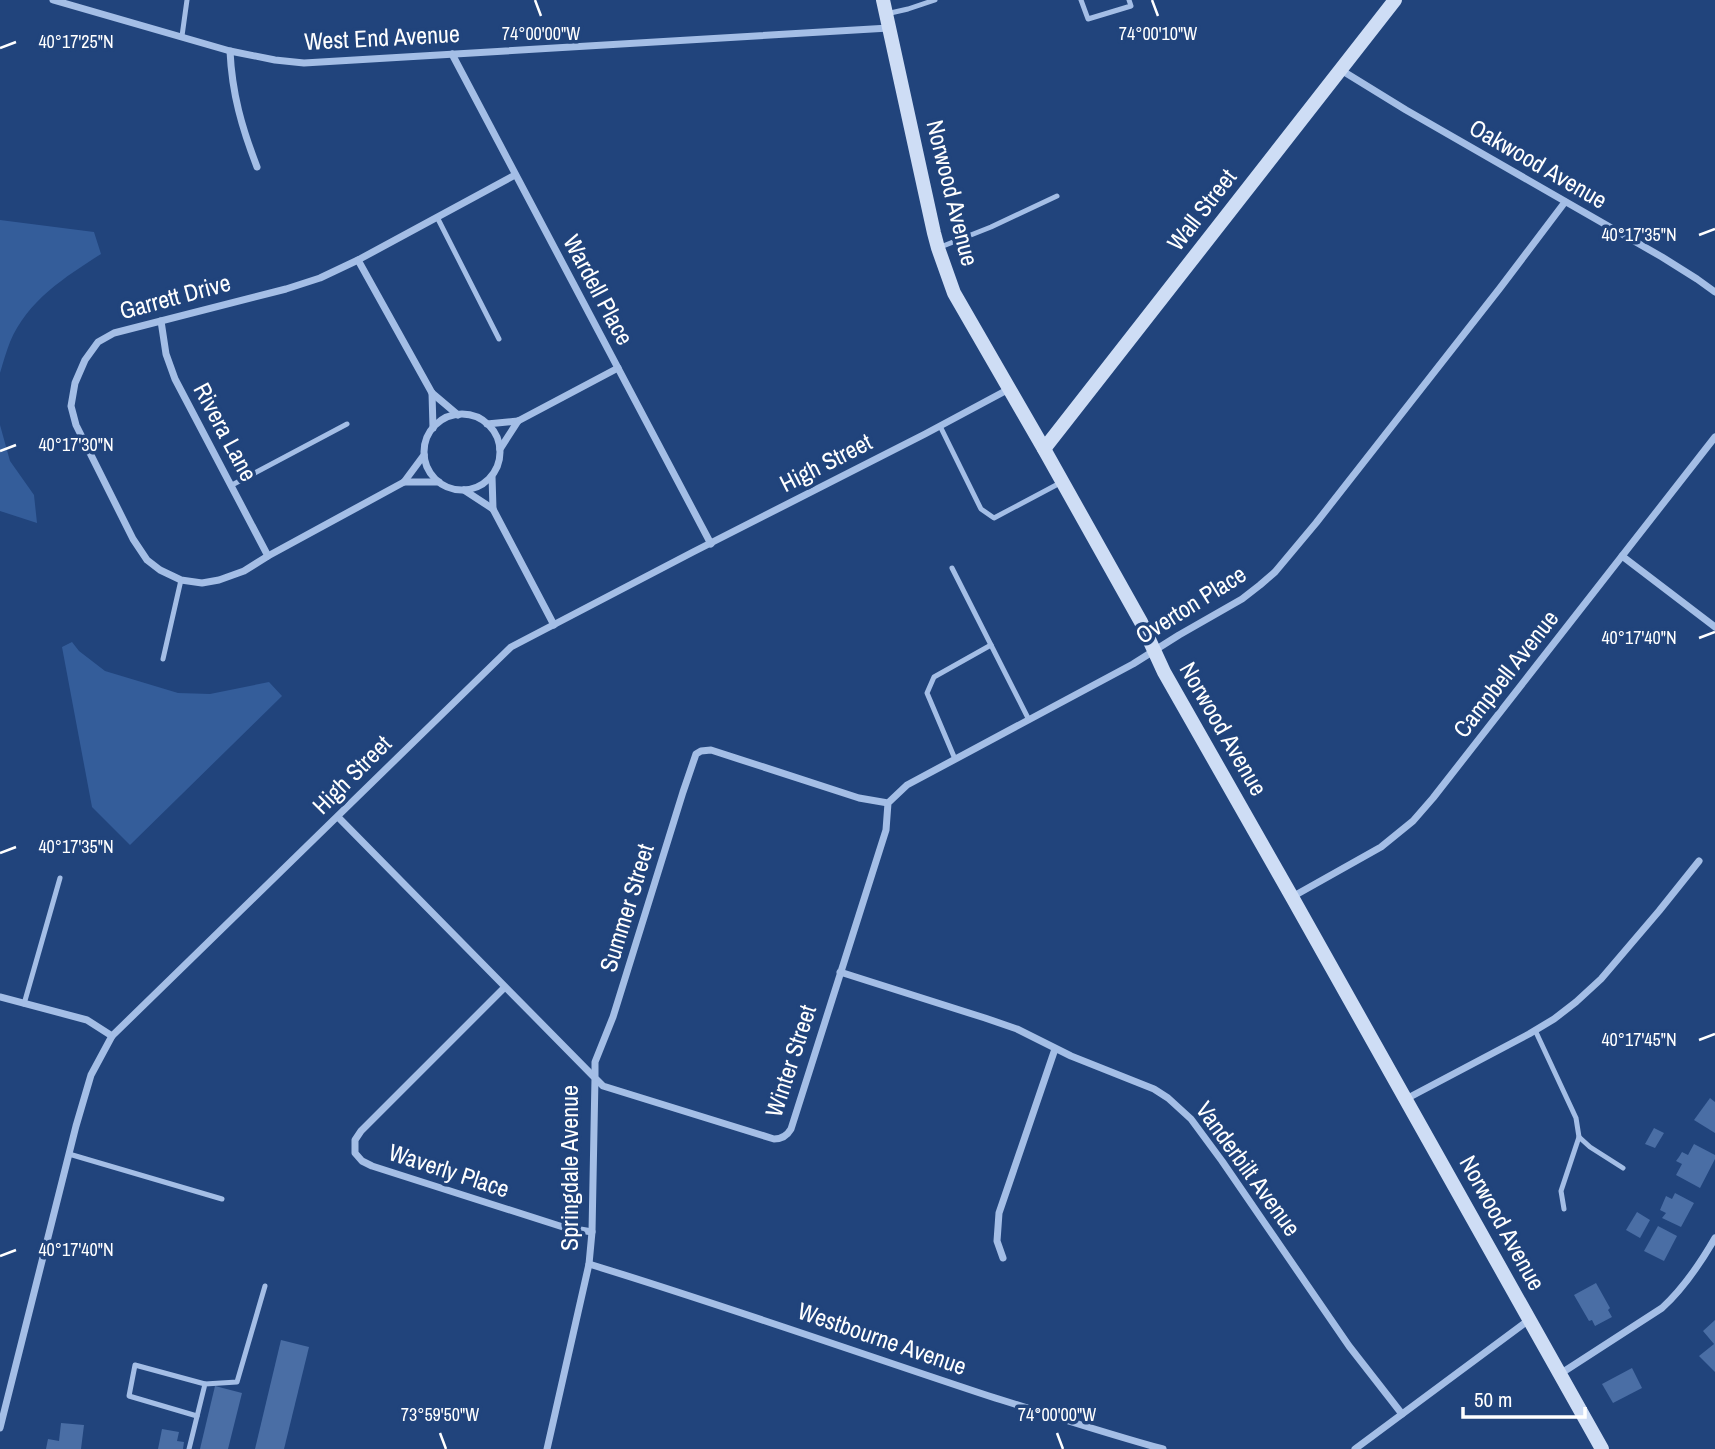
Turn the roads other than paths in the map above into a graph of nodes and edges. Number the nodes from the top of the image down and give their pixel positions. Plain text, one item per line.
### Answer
1 (52, 0) edge
2 (187, 0) edge
3 (935, 0) edge
4 (1082, 0) edge
5 (1129, 0) edge
6 (1395, 0) edge
7 (886, 14) edge
8 (182, 36) junction
9 (230, 51) junction
10 (452, 54) junction
11 (1341, 70) junction
12 (257, 167) dead end
13 (515, 175) junction
14 (1057, 196) dead end
15 (1565, 202) junction
16 (437, 217) junction
17 (938, 248) junction
18 (358, 260) junction
19 (1715, 292) edge
20 (161, 321) junction
21 (499, 339) dead end
22 (618, 368) junction
23 (1009, 389) junction
24 (432, 393) junction
25 (458, 415) junction
26 (518, 421) junction
27 (347, 424) dead end
28 (487, 424) junction
29 (940, 426) junction
30 (433, 428) junction
31 (1715, 437) edge
32 (500, 449) junction
33 (1044, 449) junction
34 (424, 455) junction
35 (492, 476) junction
36 (404, 482) junction
37 (439, 482) junction
38 (1062, 482) junction
39 (232, 485) junction
40 (464, 490) junction
41 (493, 509) junction
42 (710, 544) junction
43 (268, 556) junction
44 (1622, 556) junction
45 (951, 568) dead end
46 (181, 580) junction
47 (554, 625) junction
48 (1715, 627) edge
49 (991, 645) junction
50 (1154, 650) junction
51 (163, 659) dead end
52 (1029, 720) junction
53 (955, 759) junction
54 (888, 803) junction
55 (338, 817) junction
56 (1699, 861) dead end
57 (60, 878) dead end
58 (1293, 897) junction
59 (840, 972) junction
60 (504, 988) junction
61 (0, 997) edge
62 (24, 1003) junction
63 (1535, 1030) junction
64 (112, 1036) junction
65 (1055, 1049) junction
66 (595, 1078) junction
67 (1406, 1099) junction
68 (1579, 1137) junction
69 (69, 1154) junction
70 (1623, 1168) dead end
71 (222, 1199) dead end
72 (1564, 1209) dead end
73 (592, 1231) junction
74 (1715, 1238) edge
75 (1003, 1258) dead end
76 (589, 1264) junction
77 (265, 1286) dead end
78 (1530, 1319) junction
79 (1560, 1375) junction
80 (205, 1384) junction
81 (1402, 1414) junction
82 (197, 1416) junction
83 (0, 1428) edge
84 (189, 1449) edge
85 (547, 1449) edge
86 (1163, 1449) edge
87 (1355, 1449) edge
88 (1602, 1449) edge

1 - 8 street, West End Avenue
2 - 8 lane
3 - 7 lane
4 - 5 lane
6 - 11 street, Wall Street
7 - 10 street, West End Avenue
7 - 17 street, Norwood Avenue
8 - 9 street, West End Avenue
9 - 10 street, West End Avenue
9 - 12 street
10 - 13 street, Wardell Place
11 - 15 street, Oakwood Avenue
11 - 33 street, Wall Street
13 - 16 street, Garrett Drive
13 - 22 street, Wardell Place
14 - 17 lane
15 - 19 street, Oakwood Avenue
15 - 50 street, Overton Place
16 - 18 street, Garrett Drive
16 - 21 lane
17 - 23 street, Norwood Avenue
18 - 20 street, Garrett Drive
18 - 24 street
20 - 39 street, Rivera Lane
20 - 46 street, Garrett Drive
22 - 26 street
22 - 42 street, Wardell Place
23 - 29 street, High Street
23 - 33 street, Norwood Avenue
24 - 25 street
24 - 30 street
25 - 28 street
25 - 30 street
26 - 28 street
26 - 32 street
27 - 39 lane
28 - 32 street
29 - 38 lane
29 - 42 street, High Street
30 - 34 street, Garrett Drive
31 - 44 street, Campbell Avenue
32 - 35 street
33 - 38 street, Norwood Avenue
34 - 36 street, Garrett Drive
34 - 37 street
35 - 40 street
35 - 41 street
36 - 37 street, Garrett Drive
36 - 43 street, Garrett Drive
37 - 40 street, Garrett Drive
38 - 50 street, Norwood Avenue
39 - 43 street, Rivera Lane
40 - 41 street, Garrett Drive
41 - 47 street
42 - 47 street, High Street
43 - 46 street, Garrett Drive
44 - 48 street
44 - 58 street, Campbell Avenue
45 - 49 lane
46 - 51 lane
47 - 55 street, High Street
49 - 52 lane
49 - 53 lane
50 - 52 street, Overton Place
50 - 58 street, Norwood Avenue
52 - 53 street, Overton Place
53 - 54 street, Overton Place
54 - 59 street, Winter Street
54 - 66 street, Summer Street
55 - 60 street, Springdale Avenue
55 - 64 street, High Street
56 - 63 street
57 - 62 lane
58 - 67 street, Norwood Avenue
59 - 65 street, Vanderbilt Avenue
59 - 66 street, Winter Street
60 - 66 street, Springdale Avenue
60 - 73 street, Waverly Place
61 - 62 street
62 - 64 street
63 - 67 street
63 - 68 lane
64 - 69 street, High Street
65 - 75 street
65 - 81 street, Vanderbilt Avenue
66 - 73 street, Springdale Avenue
67 - 78 street, Norwood Avenue
68 - 70 lane
68 - 72 lane
69 - 71 lane
69 - 83 street, High Street
73 - 76 street, Springdale Avenue
74 - 79 street
76 - 85 street, Springdale Avenue
76 - 86 street, Westbourne Avenue
77 - 80 lane
78 - 79 street, Norwood Avenue
78 - 81 street
79 - 88 street, Norwood Avenue
80 - 82 lane
80 - 82 lane
81 - 87 street
82 - 84 lane

